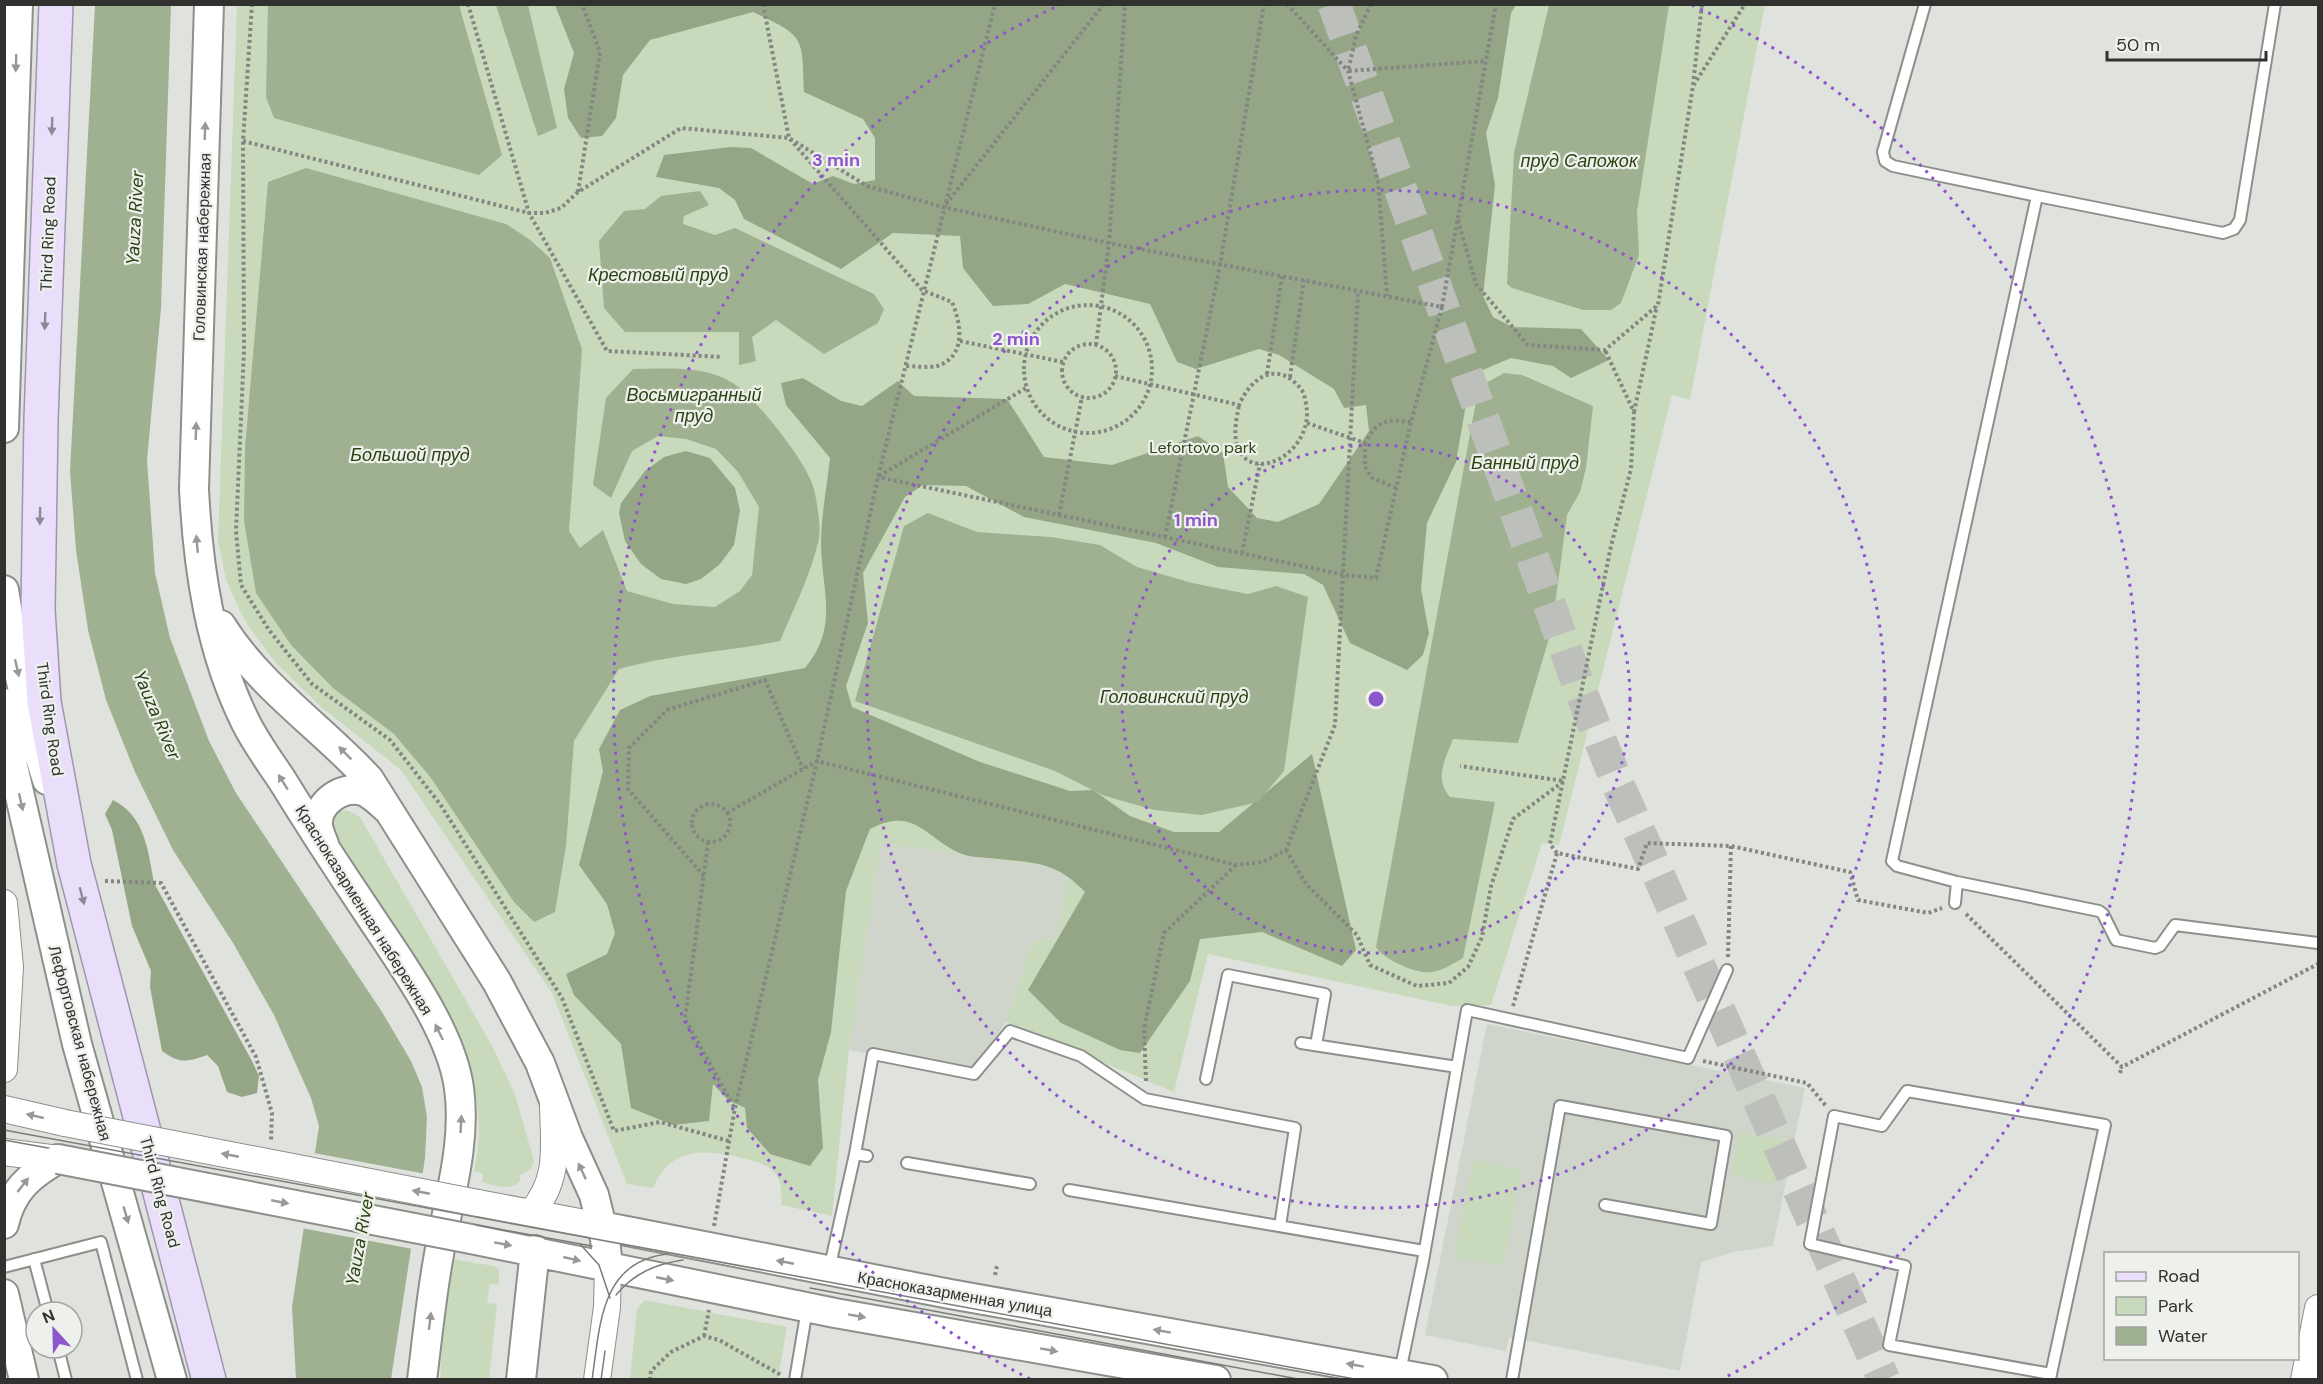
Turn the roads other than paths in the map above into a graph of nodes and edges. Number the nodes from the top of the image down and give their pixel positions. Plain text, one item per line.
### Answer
1 (18, 4) edge
2 (51, 4) edge
3 (56, 4) edge
4 (209, 4) edge
5 (1924, 4) edge
6 (2275, 4) edge
7 (10, 102) edge
8 (2037, 196) junction
9 (11, 210) junction
10 (4, 428) edge
11 (194, 489) joint
12 (4, 590) edge
13 (205, 599) junction
14 (4, 703) edge
15 (394, 815) junction
16 (325, 849) junction
17 (76, 872) junction
18 (1957, 882) junction
19 (4, 903) edge
20 (1955, 903) road end
21 (2319, 943) edge
22 (1727, 970) road end
23 (1301, 1043) dead end
24 (1316, 1045) junction
25 (1457, 1067) junction
26 (4, 1069) edge
27 (1206, 1078) dead end
28 (552, 1097) junction
29 (4, 1110) edge
30 (4, 1152) edge
31 (855, 1154) junction
32 (867, 1156) dead end
33 (58, 1159) junction
34 (907, 1163) dead end
35 (1030, 1184) dead end
36 (1069, 1190) dead end
37 (1605, 1205) dead end
38 (531, 1213) junction
39 (4, 1224) edge
40 (602, 1226) junction
41 (1280, 1226) junction
42 (535, 1250) junction
43 (1424, 1251) junction
44 (34, 1259) junction
45 (4, 1267) edge
46 (608, 1268) junction
47 (828, 1270) junction
48 (4, 1294) edge
49 (45, 1300) edge
50 (808, 1307) junction
51 (2319, 1308) edge
52 (61, 1360) edge
53 (1400, 1374) junction
54 (2051, 1377) edge
55 (24, 1380) edge
56 (66, 1380) edge
57 (137, 1380) edge
58 (172, 1380) edge
59 (209, 1380) edge
60 (422, 1380) edge
61 (521, 1380) edge
62 (597, 1380) edge
63 (795, 1380) edge
64 (1216, 1380) edge
65 (1433, 1380) edge
66 (1512, 1380) edge
67 (2304, 1380) edge

1 -> 7 main road
2 - 9 main road
3 -> 17 main road, Third Ring Road
11 -> 4 main road, Головинская набережная
5 - 8 lane
6 - 8 lane
7 - 9 main road
8 - 18 lane
9 - 10 main road
13 -> 11 main road, Красноказарменная набережная
12 -> 17 main road
15 -> 13 main road
16 -> 13 main road, Красноказарменная набережная
14 -> 58 main road, Лефортовская набережная
15 - 16 main road
15 - 28 main road
60 -> 16 main road, Красноказарменная набережная
17 -> 59 main road, Third Ring Road
18 - 20 lane
18 - 21 lane
19 - 26 street
22 - 25 lane
23 - 24 lane
24 - 25 lane
24 - 27 lane
25 - 43 lane
28 - 38 street
40 -> 28 main road
38 -> 29 street, Красноказарменная улица, bridge
30 - 33 street
31 - 32 lane
31 - 41 lane
31 - 47 lane
39 -> 33 main road
33 -> 42 main road, bridge
34 - 35 lane
36 - 41 lane
37 - 66 lane
38 - 40 street, Красноказарменная улица
40 - 46 main road
47 -> 40 main road, Красноказарменная улица
41 - 43 lane
42 -> 46 main road
42 - 61 main road
43 - 53 lane
44 - 45 lane
44 - 49 lane
44 - 57 lane
46 -> 50 main road
46 - 62 street
53 -> 47 main road, Красноказарменная улица
48 - 55 main road
50 - 63 lane
50 -> 64 main road
51 - 67 street
52 - 56 lane
53 - 65 main road, Красноказарменная улица
54 - 54 lane

